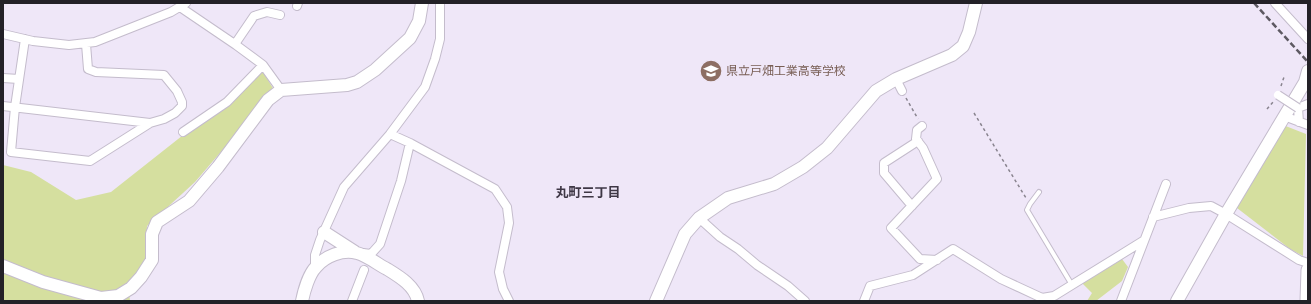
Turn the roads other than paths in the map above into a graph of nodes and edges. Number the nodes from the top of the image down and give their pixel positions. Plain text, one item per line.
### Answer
1 (422, 3) edge
2 (440, 3) edge
3 (976, 3) edge
4 (1275, 3) edge
5 (183, 5) edge
6 (280, 16) dead end
7 (3, 34) edge
8 (24, 39) junction
9 (1308, 39) edge
10 (86, 44) junction
11 (235, 44) junction
12 (263, 65) junction
13 (1308, 71) edge
14 (3, 78) edge
15 (19, 79) junction
16 (896, 79) junction
17 (281, 90) junction
18 (902, 91) road end
19 (1278, 95) road end
20 (1308, 104) edge
21 (3, 106) edge
22 (15, 107) junction
23 (1298, 108) junction
24 (1284, 116) junction
25 (1299, 122) dead end
26 (150, 123) junction
27 (1308, 125) edge
28 (922, 126) road end
29 (183, 132) dead end
30 (390, 134) junction
31 (918, 141) junction
32 (410, 143) junction
33 (1166, 184) dead end
34 (1039, 192) dead end
35 (912, 206) junction
36 (1226, 214) junction
37 (1153, 217) junction
38 (699, 218) junction
39 (324, 232) junction
40 (1143, 241) junction
41 (357, 253) junction
42 (937, 260) junction
43 (1308, 263) edge
44 (3, 266) edge
45 (315, 267) junction
46 (364, 270) dead end
47 (1308, 270) edge
48 (1072, 285) junction
49 (302, 301) edge
50 (352, 301) edge
51 (418, 301) edge
52 (509, 301) edge
53 (656, 301) edge
54 (805, 301) edge
55 (864, 301) edge
56 (1120, 301) edge
57 (1177, 301) edge
58 (1307, 301) edge

1 - 17 street
2 - 30 street
3 - 16 street
4 - 9 street
5 - 10 street
5 - 11 street
6 - 11 street
7 - 8 street
8 - 10 street
8 - 15 street
10 - 26 street
11 - 12 street
12 - 17 street
12 - 29 street
13 - 24 street
14 - 15 street
15 - 22 street
16 - 18 street
16 - 38 street
17 - 44 street
19 - 23 street, bridge
20 - 23 street
21 - 22 street
22 - 26 street
22 - 26 street
23 - 25 street
24 - 27 street
24 - 36 street
28 - 31 street
30 - 32 street
30 - 39 street
31 - 35 street
31 - 35 street
32 - 41 street
32 - 52 street
33 - 37 street
34 - 48 lane
35 - 42 street
36 - 37 street
36 - 43 street
36 - 57 street
37 - 40 street
38 - 53 street
38 - 54 street
39 - 41 street
39 - 45 street
40 - 48 street
40 - 56 street
41 - 45 street
41 - 51 street
42 - 48 street
42 - 55 street
45 - 49 street
46 - 50 street
47 - 58 main road

